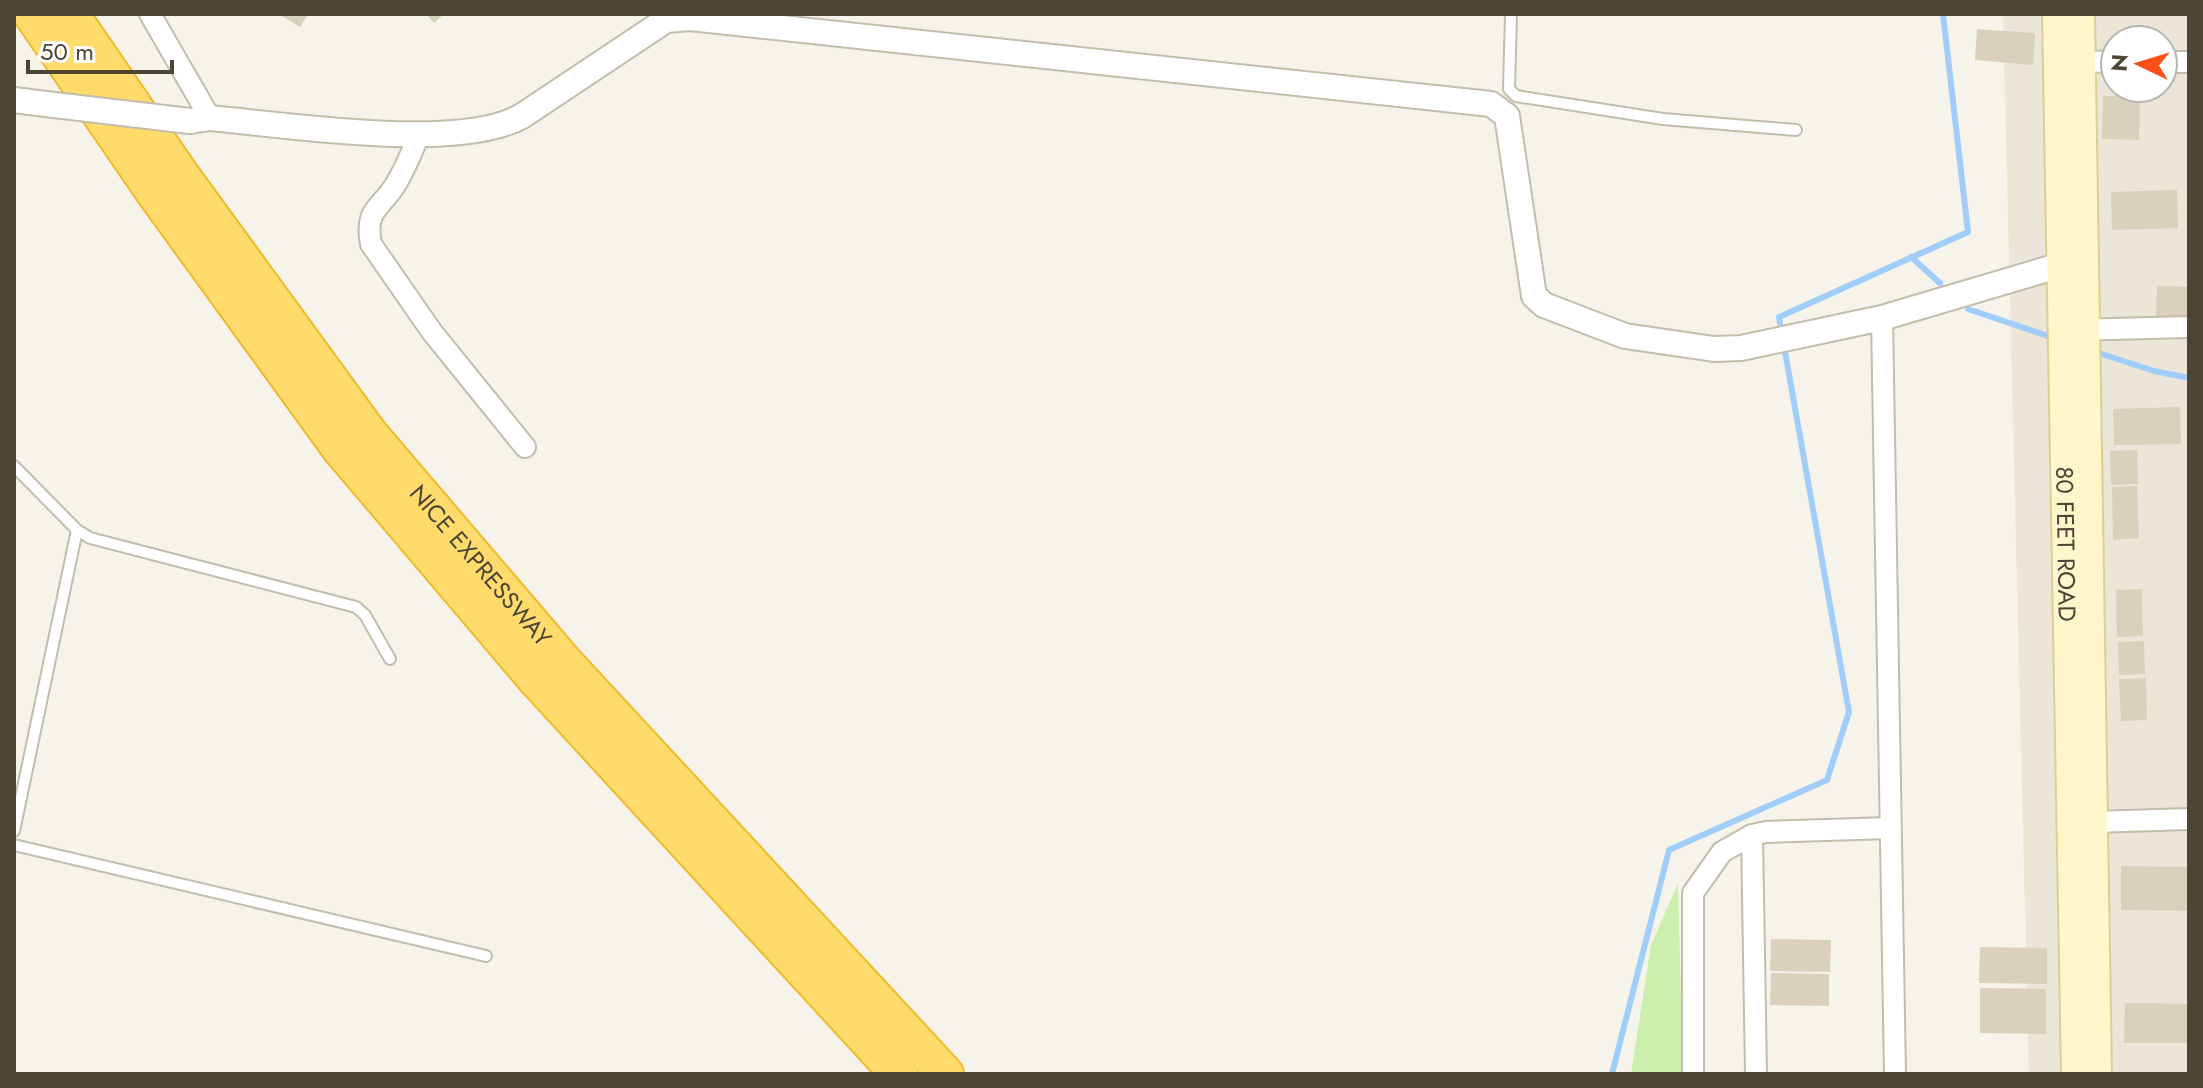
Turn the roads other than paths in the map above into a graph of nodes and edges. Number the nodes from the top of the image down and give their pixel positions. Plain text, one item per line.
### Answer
1 (32, 14) edge
2 (70, 14) edge
3 (150, 14) edge
4 (1511, 14) edge
5 (2057, 14) edge
6 (2080, 14) edge
7 (669, 17) edge
8 (2069, 61) junction
9 (2099, 62) edge
10 (14, 100) edge
11 (200, 120) junction
12 (1796, 130) dead end
13 (419, 135) junction
14 (2061, 265) junction
15 (1882, 318) junction
16 (2189, 327) edge
17 (2073, 330) junction
18 (525, 447) dead end
19 (14, 466) edge
20 (77, 530) junction
21 (390, 659) dead end
22 (2189, 819) edge
23 (2093, 822) junction
24 (1889, 828) junction
25 (14, 831) edge
26 (1752, 835) junction
27 (14, 845) edge
28 (486, 956) dead end
29 (899, 1074) edge
30 (945, 1074) edge
31 (1693, 1074) edge
32 (1756, 1074) edge
33 (1895, 1074) edge
34 (2076, 1074) edge
35 (2097, 1074) edge

1 - 29 highway, NICE EXPRESSWAY
2 - 30 highway, NICE EXPRESSWAY
3 - 11 street
4 - 12 lane
5 - 8 main road, 80 FEET ROAD
6 - 8 main road, 80 FEET ROAD
7 - 13 street
7 - 15 street
8 - 9 street
8 - 14 main road, 80 FEET ROAD
8 - 17 main road, 80 FEET ROAD
10 - 11 street, bridge
11 - 13 street
13 - 18 street
14 - 15 street
14 - 17 main road, 80 FEET ROAD
15 - 24 street
16 - 17 street
17 - 23 main road, 80 FEET ROAD
17 - 34 main road, 80 FEET ROAD
19 - 20 lane
20 - 21 lane
20 - 25 lane
22 - 23 street
23 - 35 main road, 80 FEET ROAD
24 - 26 street
24 - 33 street
26 - 31 street
26 - 32 street
27 - 28 lane

